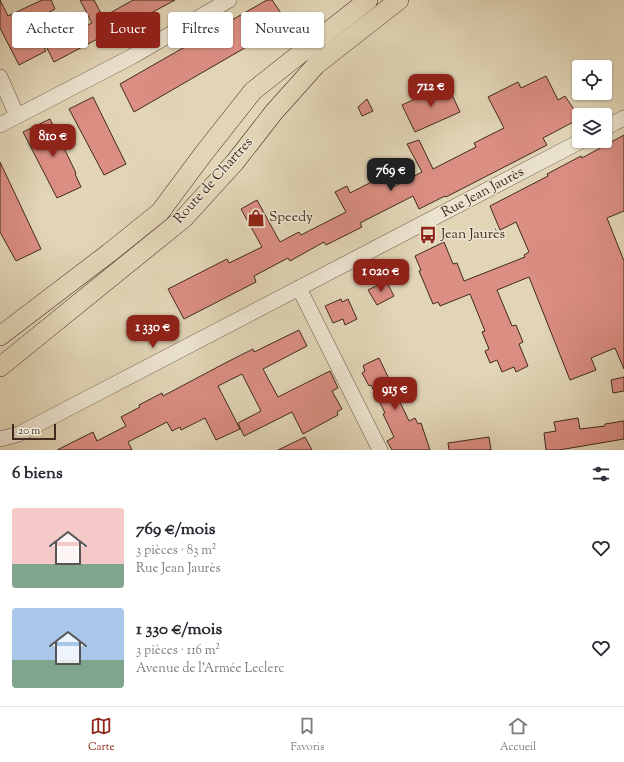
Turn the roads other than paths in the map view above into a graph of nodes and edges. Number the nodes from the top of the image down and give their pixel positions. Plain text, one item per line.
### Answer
1 (229, 0) edge
2 (368, 0) edge
3 (399, 0) edge
4 (0, 77) edge
5 (17, 116) junction
6 (624, 118) edge
7 (612, 124) edge
8 (0, 125) edge
9 (572, 146) edge
10 (109, 254) junction
11 (299, 288) junction
12 (0, 320) edge
13 (0, 336) edge
14 (0, 367) edge
15 (2, 446) edge
16 (376, 449) edge

1 - 5 street
2 - 10 main road, Route de Chartres
3 - 14 main road, Route de Chartres
4 - 5 street
5 - 8 street
6 - 7 street
9 - 11 street, Rue Jean Jaurès
10 - 12 main road
10 - 13 main road, Route de Chartres
11 - 15 street, Rue Jean Jaurès
11 - 16 street

